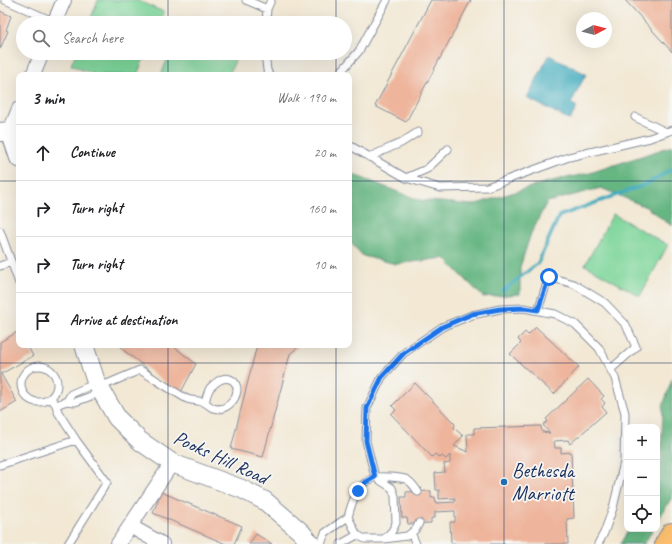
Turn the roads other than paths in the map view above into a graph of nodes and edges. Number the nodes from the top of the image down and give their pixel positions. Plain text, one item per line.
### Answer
1 (5, 0) edge
2 (64, 0) edge
3 (246, 0) edge
4 (271, 0) edge
5 (387, 0) edge
6 (267, 9) junction
7 (39, 16) edge
8 (57, 16) edge
9 (266, 16) edge
10 (352, 59) edge
11 (39, 60) edge
12 (266, 60) edge
13 (351, 60) edge
14 (34, 72) edge
15 (268, 72) edge
16 (341, 72) edge
17 (16, 113) edge
18 (635, 117) dead end
19 (669, 131) edge
20 (5, 132) edge
21 (418, 132) dead end
22 (352, 147) edge
23 (448, 149) dead end
24 (16, 152) edge
25 (369, 157) junction
26 (406, 178) junction
27 (0, 231) edge
28 (11, 262) junction
29 (0, 266) edge
30 (16, 275) edge
31 (538, 310) junction
32 (85, 348) edge
33 (611, 369) junction
34 (99, 387) junction
35 (50, 398) junction
36 (67, 401) junction
37 (205, 403) junction
38 (56, 405) junction
39 (76, 440) junction
40 (172, 463) junction
41 (0, 465) edge
42 (375, 477) junction
43 (418, 492) dead end
44 (348, 517) junction
45 (419, 523) dead end
46 (130, 526) junction
47 (411, 534) junction
48 (672, 534) edge
49 (357, 535) junction
50 (384, 539) junction
51 (68, 544) edge
52 (118, 544) edge
53 (162, 544) edge
54 (311, 544) edge
55 (321, 544) edge
56 (341, 544) edge
57 (416, 544) edge
58 (598, 544) edge
59 (666, 544) edge

1 - 7 lane
2 - 8 street
3 - 6 lane
4 - 6 lane
5 - 10 lane
6 - 9 lane
11 - 14 street
12 - 15 lane
13 - 16 lane
17 - 20 street
18 - 19 lane
19 - 26 lane
20 - 24 street
21 - 25 lane
22 - 25 lane
23 - 26 lane
25 - 26 lane
27 - 28 lane
28 - 29 lane
28 - 30 lane
31 - 33 lane
31 - 33 lane
31 - 42 lane
32 - 34 street, Pooks Hill Road
33 - 58 lane
34 - 36 lane
34 - 36 lane
34 - 37 lane
34 - 40 street, Pooks Hill Road
35 - 35 lane
35 - 38 lane
36 - 38 lane
37 - 37 lane
38 - 39 lane
39 - 41 lane
39 - 51 lane
40 - 46 street
40 - 54 street, Pooks Hill Road
42 - 43 lane
42 - 44 lane
42 - 50 lane
44 - 49 lane
44 - 55 lane
45 - 47 lane
46 - 52 street
46 - 53 street
47 - 50 lane
47 - 57 lane
48 - 59 highway
49 - 50 lane
49 - 56 lane

